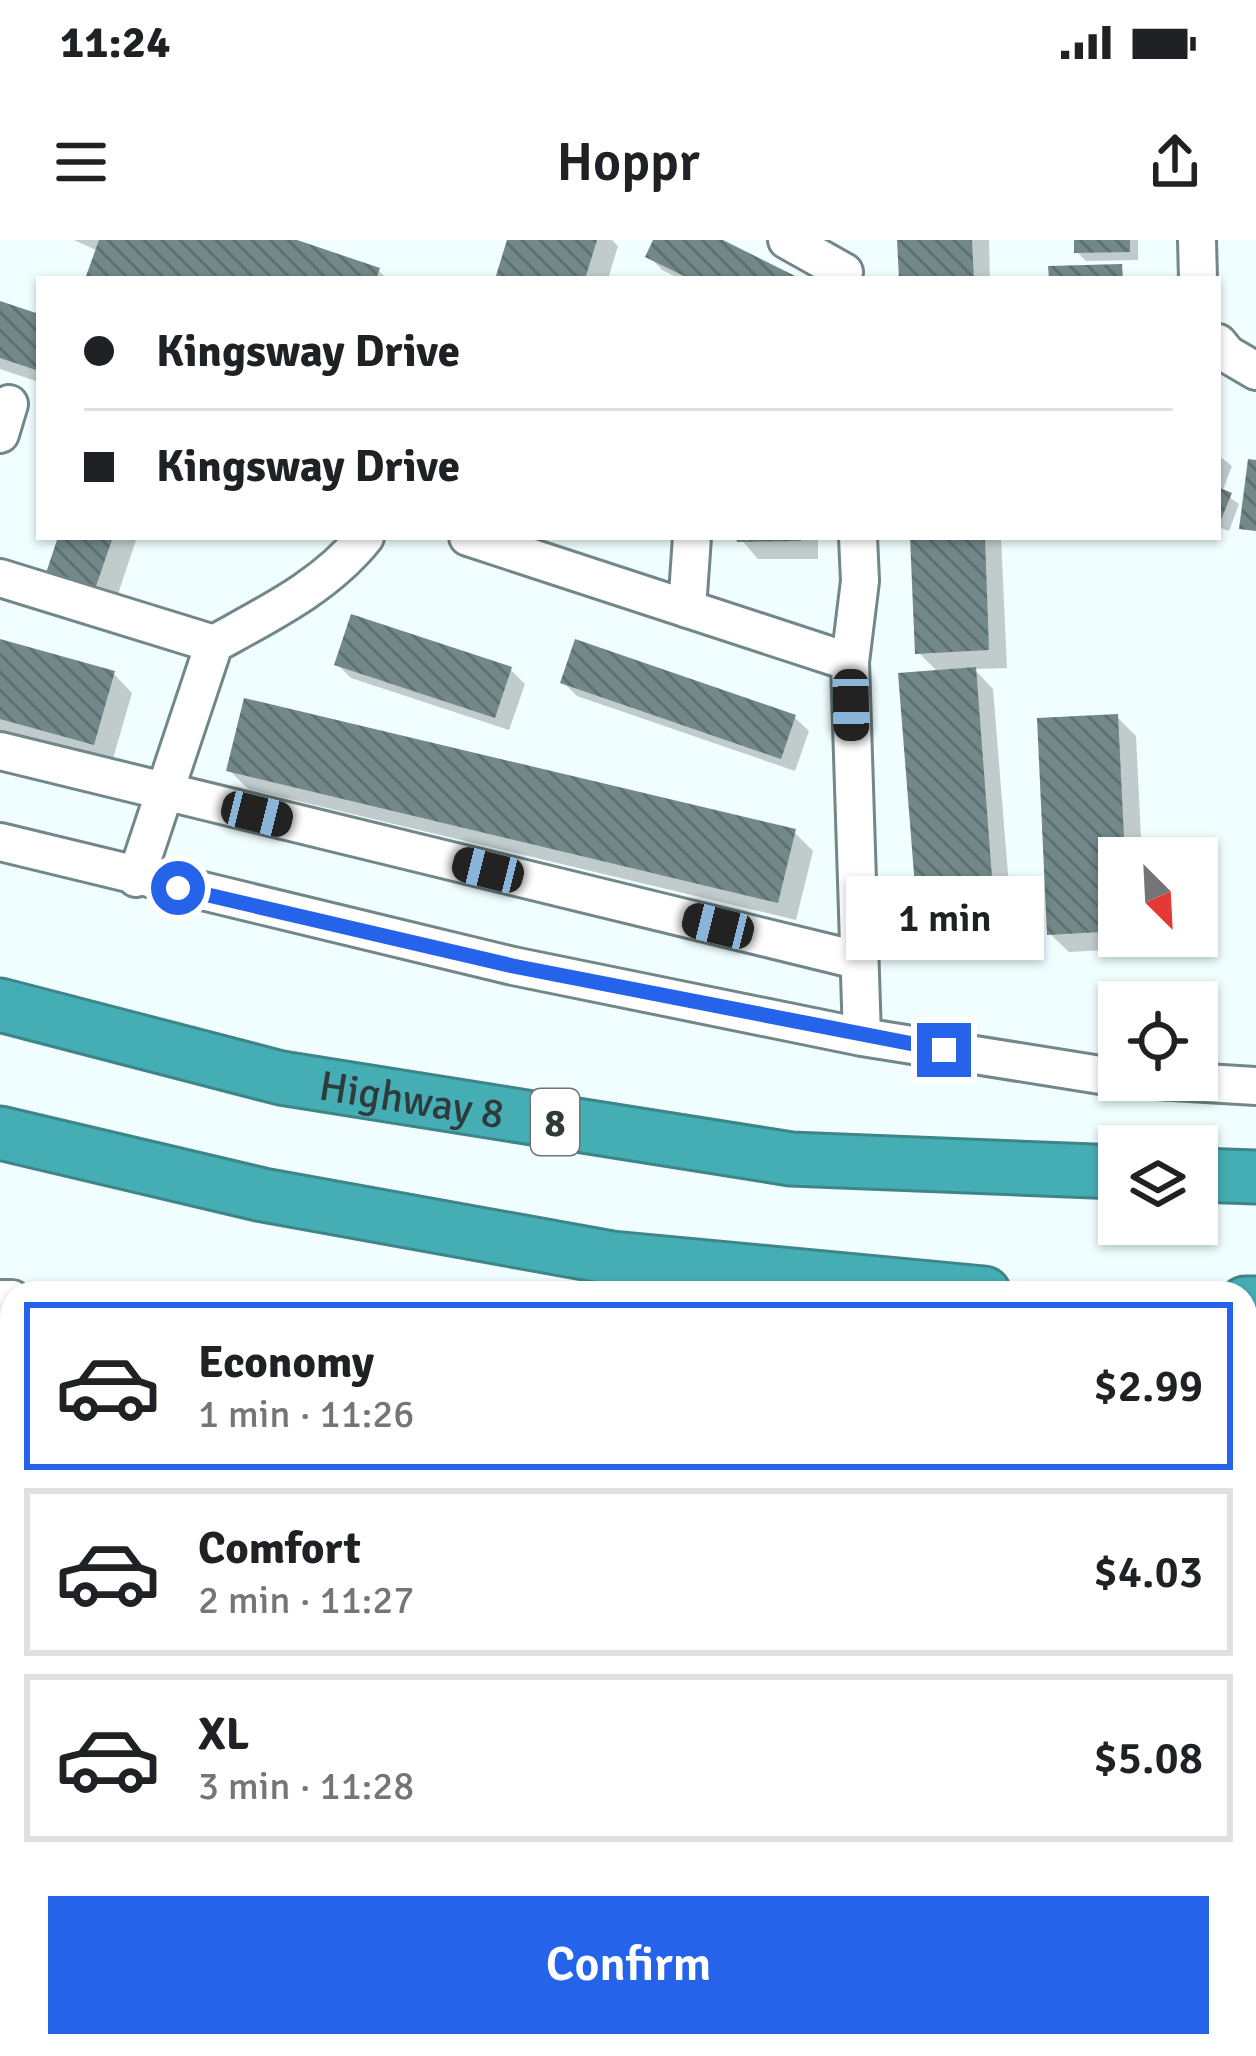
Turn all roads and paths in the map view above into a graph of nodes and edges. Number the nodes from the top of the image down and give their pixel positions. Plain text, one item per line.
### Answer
1 (787, 240) edge
2 (1197, 240) edge
3 (844, 264) edge
4 (1198, 276) edge
5 (1221, 347) edge
6 (1256, 371) edge
7 (363, 540) edge
8 (477, 540) edge
9 (692, 540) edge
10 (858, 540) edge
11 (0, 578) edge
12 (687, 609) junction
13 (214, 644) junction
14 (850, 662) junction
15 (0, 751) edge
16 (165, 791) junction
17 (0, 842) edge
18 (136, 878) junction
19 (857, 960) junction
20 (0, 1005) edge
21 (862, 1037) junction
22 (1098, 1075) edge
23 (1218, 1084) edge
24 (1256, 1086) edge
25 (0, 1133) edge
26 (1098, 1171) edge
27 (1218, 1175) edge
28 (1256, 1177) edge
29 (856, 1281) edge

1 - 3 street
2 - 4 street
5 - 6 street
7 - 13 street
8 - 12 street
9 - 12 street
10 - 14 street
11 - 13 street
12 - 14 street
13 - 16 street
14 - 19 street
15 - 16 street
16 - 18 street
16 - 19 street
17 - 18 street
18 - 21 street
19 - 21 street
20 - 26 highway, Highway 8 / 8
21 - 22 street
23 - 24 street
25 - 29 highway
27 - 28 highway

